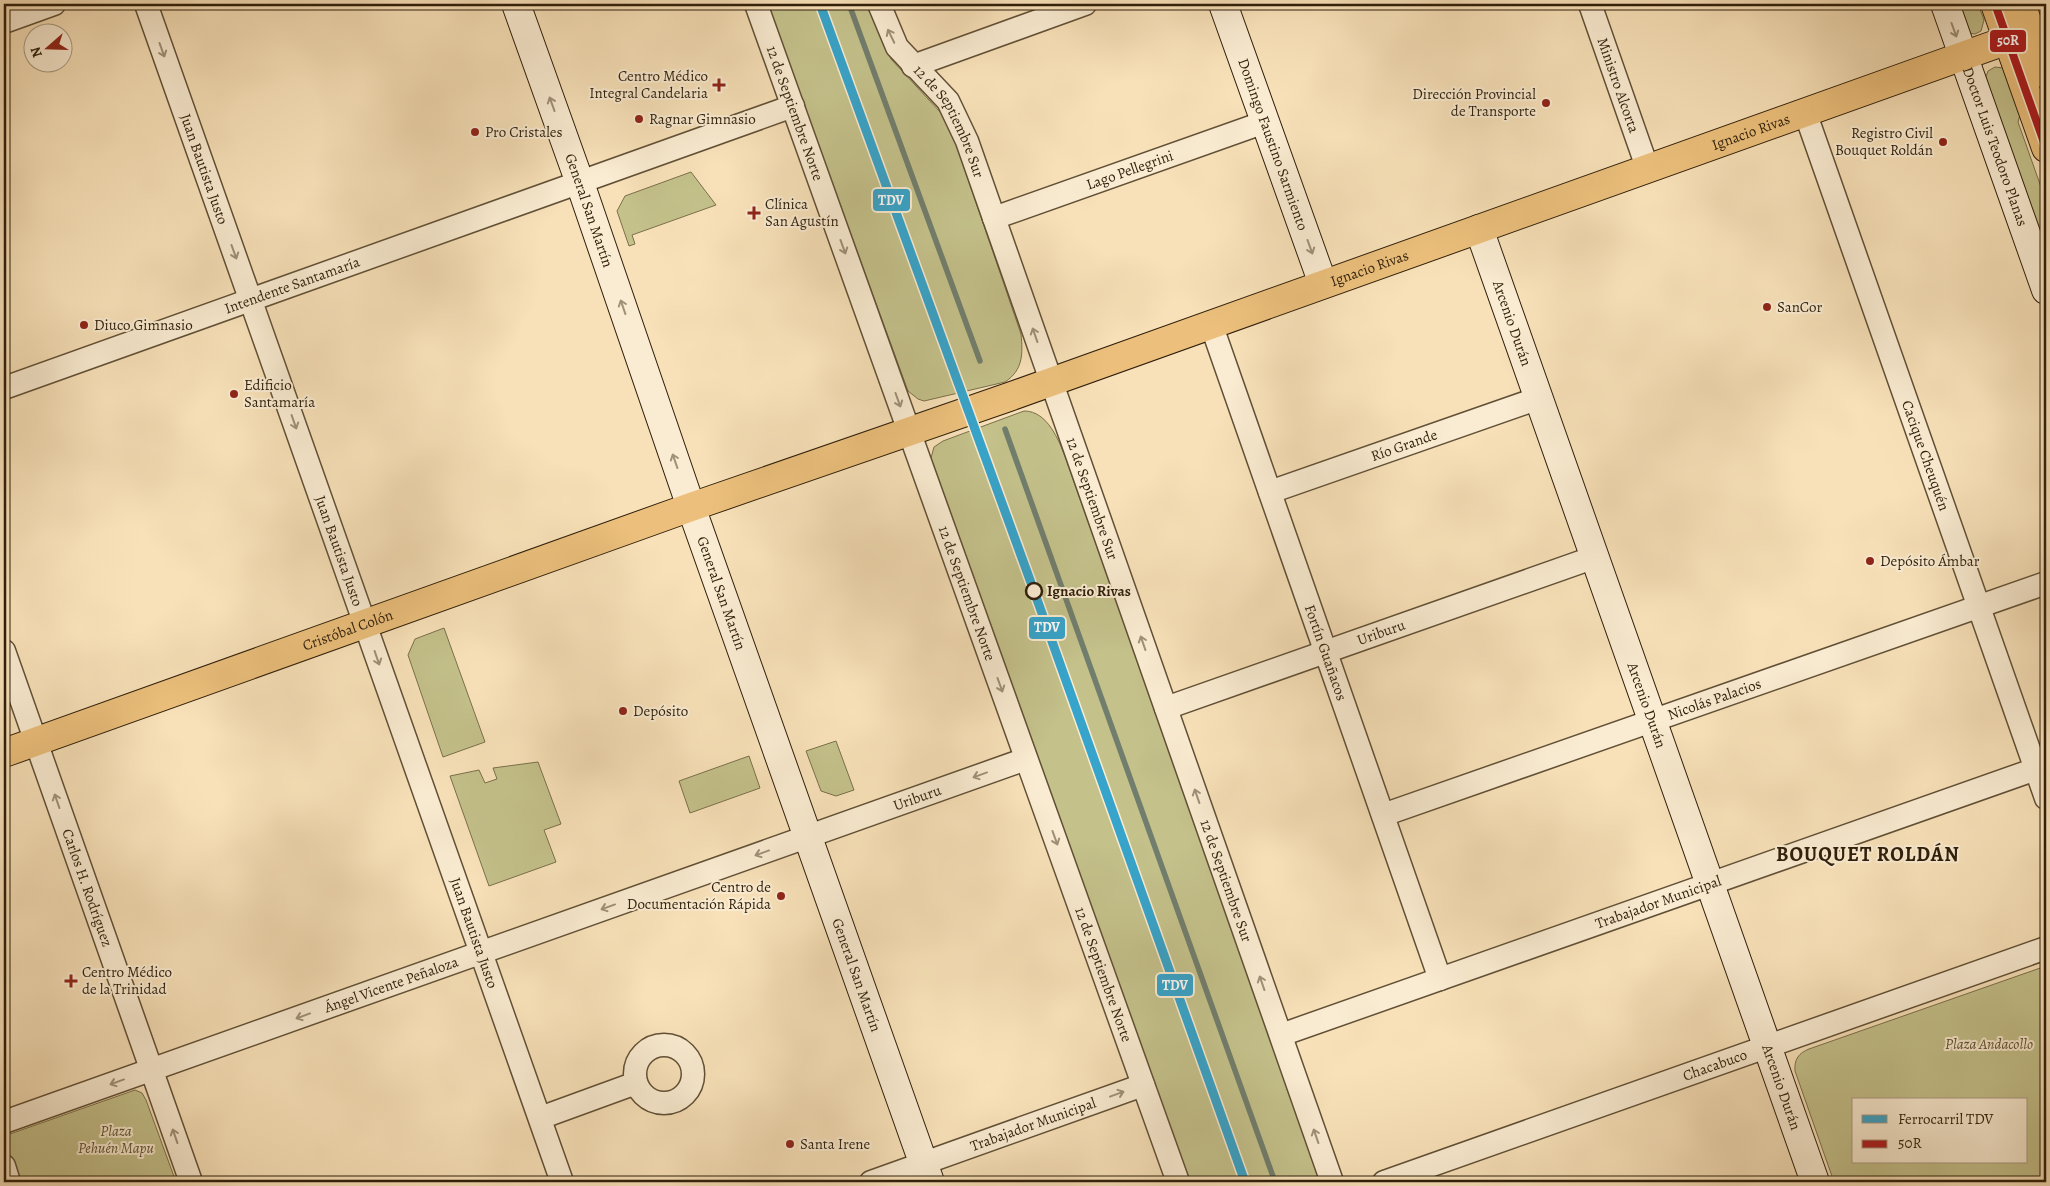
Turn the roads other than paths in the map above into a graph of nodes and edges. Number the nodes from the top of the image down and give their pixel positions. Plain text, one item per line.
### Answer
1 (54, 4) edge
2 (146, 4) edge
3 (516, 4) edge
4 (756, 4) edge
5 (879, 4) edge
6 (1085, 4) edge
7 (1223, 4) edge
8 (1590, 4) edge
9 (1945, 4) edge
10 (1995, 4) edge
11 (2021, 4) edge
12 (1043, 11) edge
13 (4, 22) edge
14 (2028, 33) edge
15 (1964, 55) junction
16 (914, 66) junction
17 (2046, 74) edge
18 (793, 106) junction
19 (1804, 112) junction
20 (1265, 122) junction
21 (2046, 148) edge
22 (1647, 167) junction
23 (580, 183) junction
24 (994, 218) junction
25 (1479, 229) junction
26 (1323, 284) junction
27 (2046, 290) edge
28 (251, 300) junction
29 (1211, 324) junction
30 (1052, 381) junction
31 (4, 388) edge
32 (1539, 398) junction
33 (909, 431) junction
34 (1270, 492) junction
35 (691, 507) junction
36 (1594, 557) junction
37 (2046, 583) edge
38 (1979, 606) junction
39 (365, 624) junction
40 (4, 651) edge
41 (1326, 652) junction
42 (1166, 708) junction
43 (1652, 721) junction
44 (36, 742) junction
45 (4, 753) edge
46 (1026, 759) junction
47 (2036, 768) junction
48 (2046, 798) edge
49 (1383, 815) junction
50 (808, 837) junction
51 (1709, 884) junction
52 (2046, 948) edge
53 (481, 953) junction
54 (1440, 979) junction
55 (1281, 1035) junction
56 (1767, 1047) junction
57 (152, 1070) junction
58 (636, 1083) dead end
59 (1143, 1085) junction
60 (540, 1118) junction
61 (4, 1122) edge
62 (4, 1166) edge
63 (926, 1173) edge
64 (9, 1182) edge
65 (191, 1182) edge
66 (562, 1182) edge
67 (870, 1182) edge
68 (1178, 1182) edge
69 (1332, 1182) edge
70 (1384, 1182) edge
71 (1815, 1182) edge

1 - 13 street
2 -> 28 street, Juan Bautista Justo
23 -> 3 main road, General San Martín
4 - 18 street, 12 de Septiembre Norte
16 -> 5 street, 12 de Septiembre Sur
6 - 12 street
7 - 20 main road, Domingo Faustino Sarmiento
8 - 22 street, Ministro Alcorta
9 -> 15 main road, Doctor Luis Teodoro Planas
10 - 14 main road
11 - 14 main road
12 - 16 street
14 - 15 main road, Ignacio Rivas
14 - 17 main road
14 - 21 main road
15 - 19 main road, Ignacio Rivas
15 - 27 main road, Doctor Luis Teodoro Planas
16 - 24 street, 12 de Septiembre Sur
18 - 23 street, Intendente Santamaría
18 -> 33 street, 12 de Septiembre Norte
19 - 22 main road, Ignacio Rivas
19 - 38 street, Cacique Cheuquén
20 - 24 street, Lago Pellegrini
20 -> 26 main road, Domingo Faustino Sarmiento
22 - 25 main road, Ignacio Rivas
23 - 28 street, Intendente Santamaría
35 -> 23 main road, General San Martín
30 -> 24 street, 12 de Septiembre Sur
25 - 26 main road, Ignacio Rivas
25 - 32 main road, Arcenio Durán
26 - 29 main road, Ignacio Rivas
28 - 31 street, Intendente Santamaría
28 -> 39 street, Juan Bautista Justo
29 - 30 main road, Ignacio Rivas
29 - 34 street, Fortín Guañacos
30 - 33 main road, Ignacio Rivas
42 -> 30 street, 12 de Septiembre Sur
32 - 34 street, Río Grande
32 - 36 main road, Arcenio Durán
33 - 35 main road, Ignacio Rivas
33 -> 46 street, 12 de Septiembre Norte
34 - 41 street, Fortín Guañacos
35 - 39 main road, Cristóbal Colón
35 - 50 main road, General San Martín
36 - 41 street, Uriburu
36 - 43 main road, Arcenio Durán
37 - 38 street, Nicolás Palacios
38 - 43 street, Nicolás Palacios
38 - 47 street, Cacique Cheuquén
39 - 44 main road, Cristóbal Colón
39 -> 53 street, Juan Bautista Justo
40 - 44 street, Carlos H. Rodríguez
41 - 42 street, Uriburu
41 - 49 street, Fortín Guañacos
55 -> 42 street, 12 de Septiembre Sur
43 - 49 street, Nicolás Palacios
43 - 51 main road, Arcenio Durán
44 - 45 main road, Cristóbal Colón
57 -> 44 street, Carlos H. Rodríguez
46 -> 50 street, Uriburu
46 -> 59 street, 12 de Septiembre Norte
47 - 48 street, Cacique Cheuquén
47 - 51 street, Trabajador Municipal
49 - 54 street, Fortín Guañacos
50 -> 53 street, Ángel Vicente Peñaloza
50 - 63 main road, General San Martín
51 - 54 street, Trabajador Municipal
51 - 56 main road, Arcenio Durán
52 - 56 street, Chacabuco
53 -> 57 street, Ángel Vicente Peñaloza
53 - 60 street, Juan Bautista Justo
54 - 55 street, Trabajador Municipal
69 -> 55 street, 12 de Septiembre Sur
56 - 70 street, Chacabuco
56 - 71 main road, Arcenio Durán
57 -> 61 street, Ángel Vicente Peñaloza
65 -> 57 street, Carlos H. Rodríguez
58 - 60 street
63 -> 59 street, Trabajador Municipal
59 - 68 street, 12 de Septiembre Norte
60 - 66 street, Juan Bautista Justo
62 - 64 street
63 - 67 street, Trabajador Municipal

